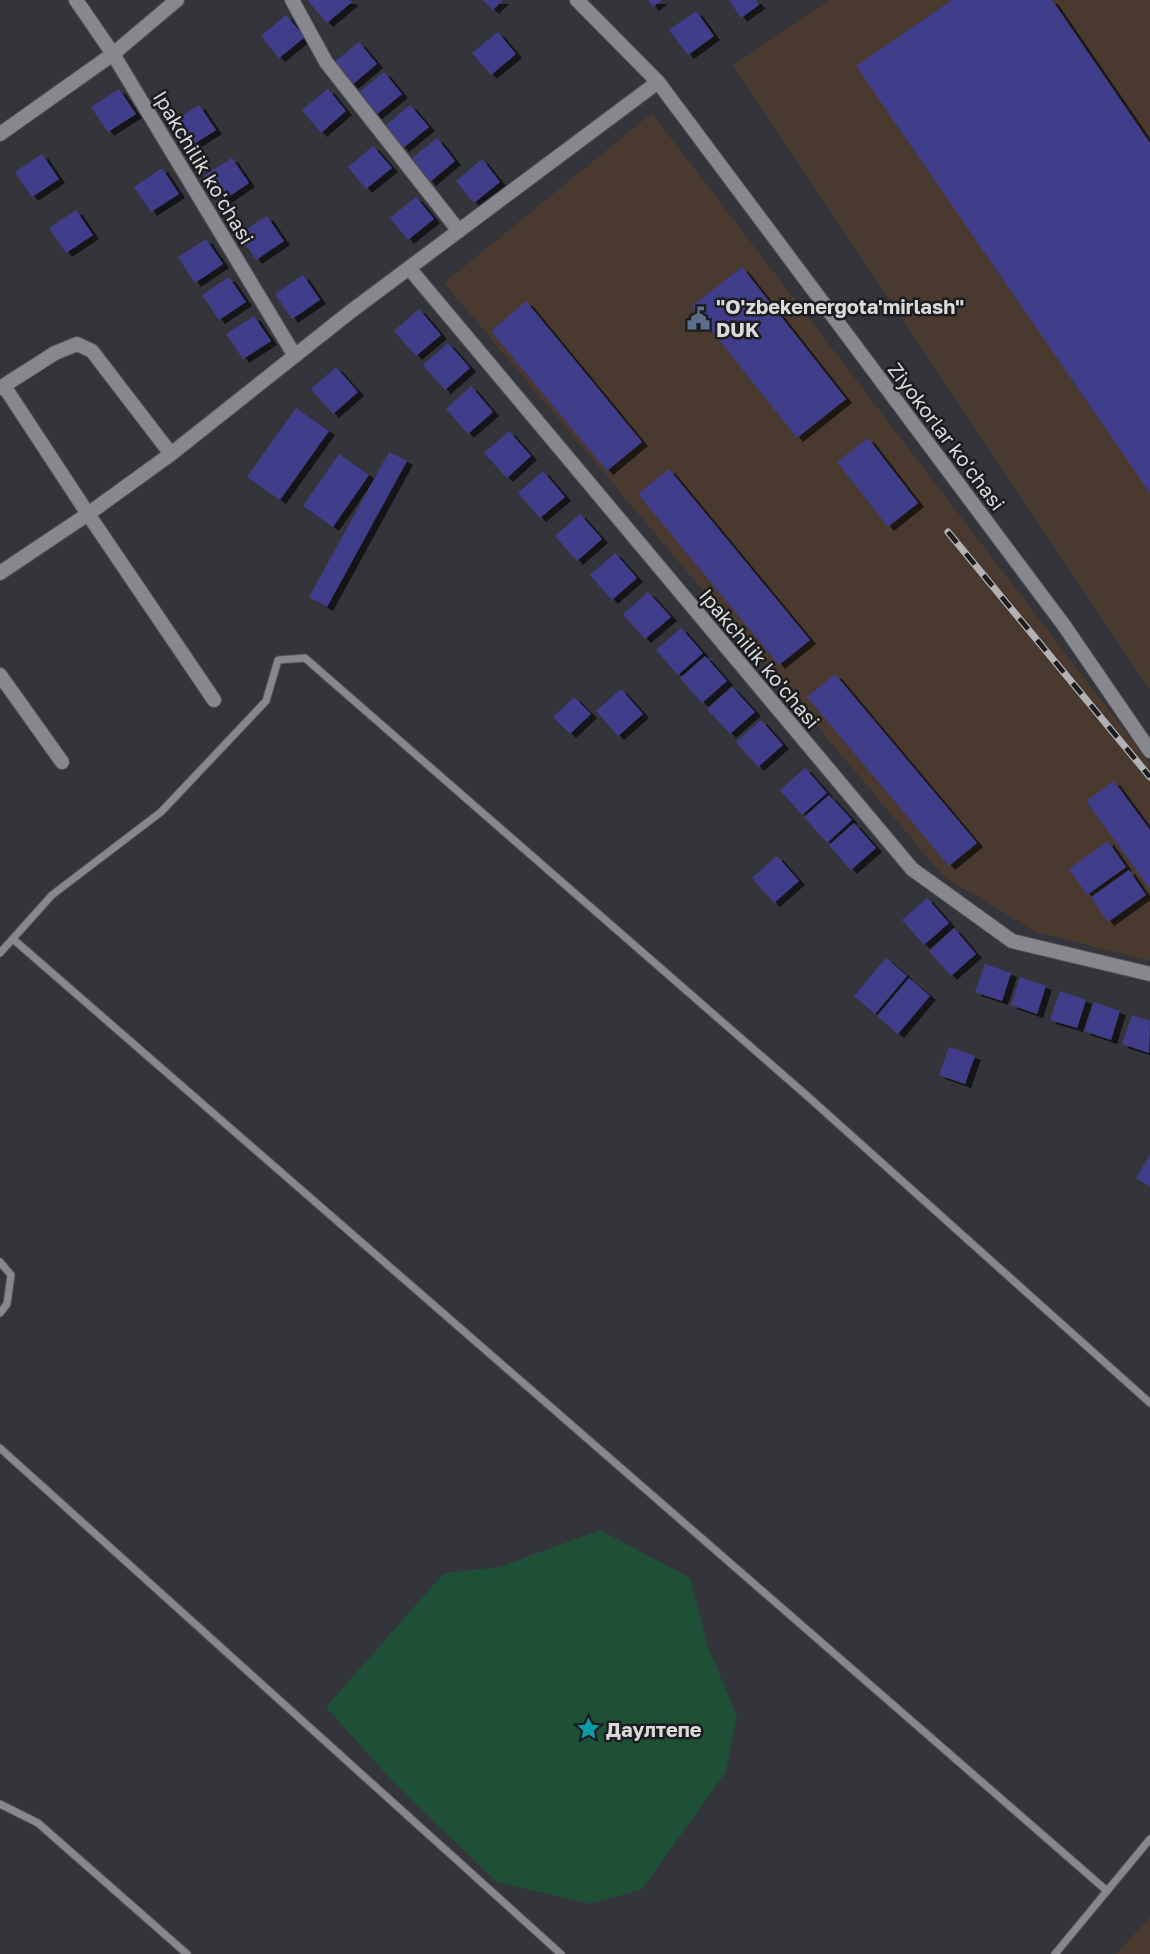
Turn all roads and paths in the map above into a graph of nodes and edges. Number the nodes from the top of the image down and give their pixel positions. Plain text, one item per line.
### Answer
1 (76, 0) edge
2 (177, 0) edge
3 (292, 0) edge
4 (577, 0) edge
5 (114, 54) junction
6 (658, 82) junction
7 (0, 134) edge
8 (459, 231) junction
9 (409, 268) junction
10 (295, 356) junction
11 (2, 387) edge
12 (171, 454) junction
13 (88, 514) junction
14 (0, 573) edge
15 (0, 675) edge
16 (214, 699) dead end
17 (1150, 749) edge
18 (62, 762) dead end
19 (13, 939) junction
20 (0, 953) edge
21 (1150, 974) edge
22 (0, 1262) edge
23 (0, 1313) edge
24 (1150, 1402) edge
25 (0, 1448) edge
26 (0, 1804) edge
27 (1150, 1839) edge
28 (1106, 1890) junction
29 (188, 1954) edge
30 (561, 1954) edge
31 (1055, 1954) edge

1 - 5 street, Ipakchilik ko'chasi
2 - 5 street
3 - 8 street
4 - 6 street, Ziyokorlar ko'chasi
5 - 7 street
5 - 10 street, Ipakchilik ko'chasi
6 - 8 street
6 - 17 street, Ziyokorlar ko'chasi
8 - 9 street
9 - 10 street
9 - 21 street, Ipakchilik ko'chasi
10 - 12 street
11 - 12 street
11 - 13 street
12 - 13 street
13 - 14 street
13 - 16 street
15 - 18 street
19 - 20 lane
19 - 24 lane
19 - 28 lane
22 - 23 lane
25 - 30 lane
26 - 29 lane
27 - 28 lane
28 - 31 lane

